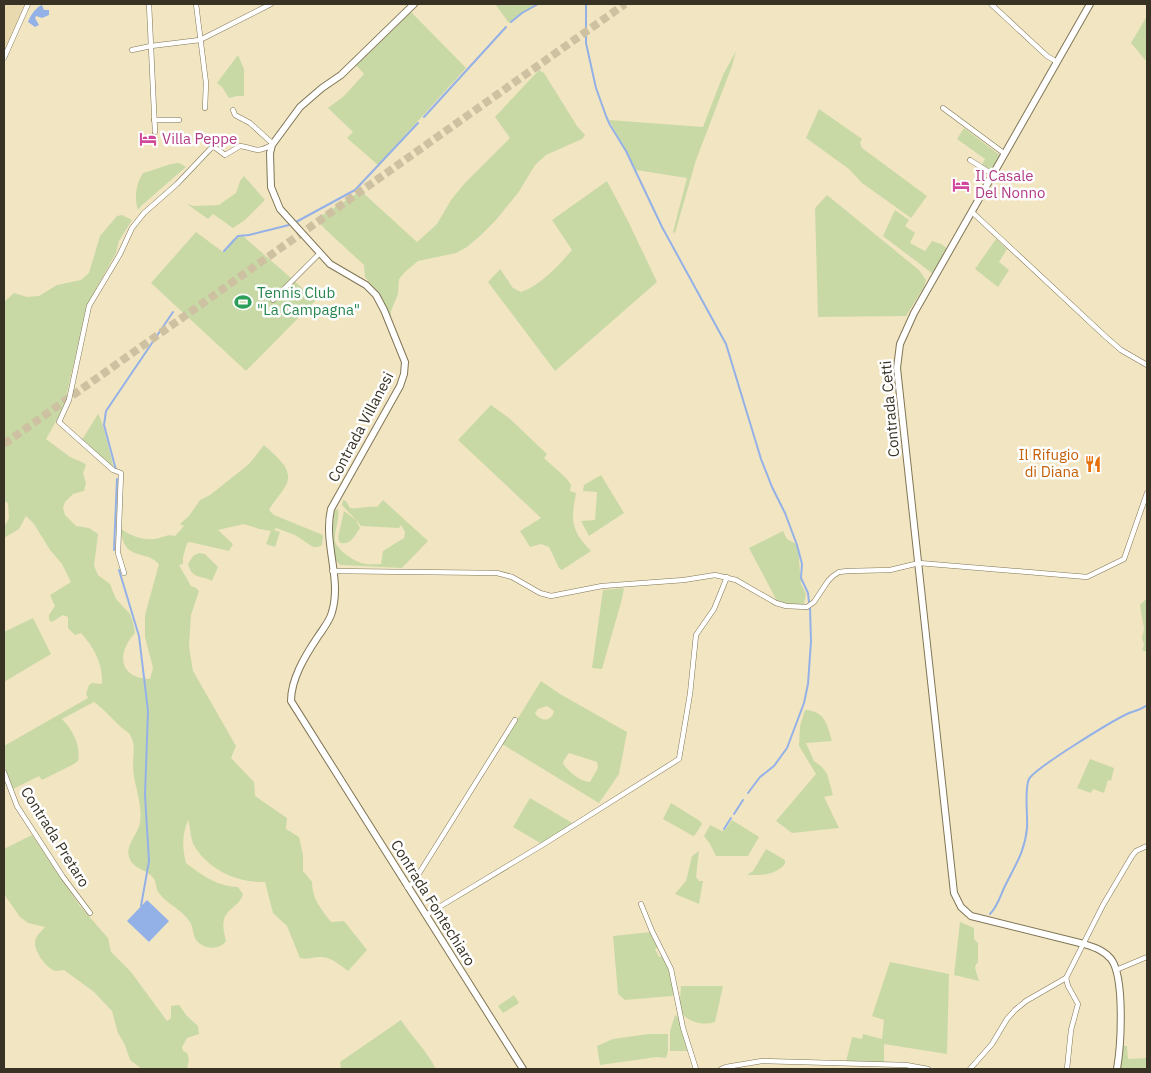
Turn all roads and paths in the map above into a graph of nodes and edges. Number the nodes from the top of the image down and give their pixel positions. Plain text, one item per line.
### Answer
1 (28, 4) edge
2 (149, 4) edge
3 (196, 4) edge
4 (271, 4) edge
5 (414, 4) edge
6 (991, 4) edge
7 (1090, 4) edge
8 (200, 40) junction
9 (151, 46) junction
10 (132, 50) dead end
11 (4, 58) edge
12 (1057, 62) junction
13 (205, 108) dead end
14 (943, 108) dead end
15 (233, 110) dead end
16 (154, 120) junction
17 (179, 120) dead end
18 (155, 132) dead end
19 (273, 145) junction
20 (1005, 154) junction
21 (970, 160) dead end
22 (994, 174) junction
23 (972, 212) junction
24 (320, 253) junction
25 (273, 300) dead end
26 (1147, 365) edge
27 (1147, 493) edge
28 (919, 563) junction
29 (332, 570) junction
30 (124, 573) dead end
31 (727, 577) junction
32 (515, 720) dead end
33 (321, 751) joint
34 (4, 772) edge
35 (1147, 846) edge
36 (407, 887) junction
37 (642, 904) dead end
38 (90, 913) dead end
39 (426, 915) junction
40 (1084, 944) junction
41 (1147, 957) edge
42 (1116, 970) junction
43 (1066, 978) junction
44 (892, 1067) edge
45 (523, 1069) edge
46 (696, 1069) edge
47 (721, 1069) edge
48 (928, 1069) edge
49 (970, 1069) edge
50 (1067, 1069) edge
51 (1117, 1069) edge

1 - 11 street
2 - 9 street
3 - 8 street
4 - 8 street
5 - 19 street
6 - 12 street
7 - 12 street, Contrada Cetti
8 - 9 street
8 - 13 street
9 - 10 street
9 - 16 street
12 - 20 street, Contrada Cetti
14 - 20 street
15 - 19 street
16 - 17 street
16 - 18 street
19 - 24 street, Contrada Villanesi
19 - 30 street
20 - 22 street, Contrada Cetti
21 - 22 street
22 - 23 street, Contrada Cetti
23 - 26 street
23 - 28 street, Contrada Cetti
24 - 25 street
24 - 29 street, Contrada Villanesi
27 - 28 street
28 - 31 street
28 - 40 street, Contrada Cetti
29 - 31 street
29 - 33 street, Contrada Villanesi
31 - 39 street
32 - 36 street
33 - 36 street, Contrada Fontechiaro
34 - 38 street, Contrada Pretaro
35 - 40 street
36 - 39 street, Contrada Fontechiaro
37 - 46 street
39 - 45 street, Contrada Fontechiaro
40 - 42 street
40 - 43 street
41 - 42 street
42 - 51 street
43 - 49 street
43 - 50 street
44 - 47 street
44 - 48 street

